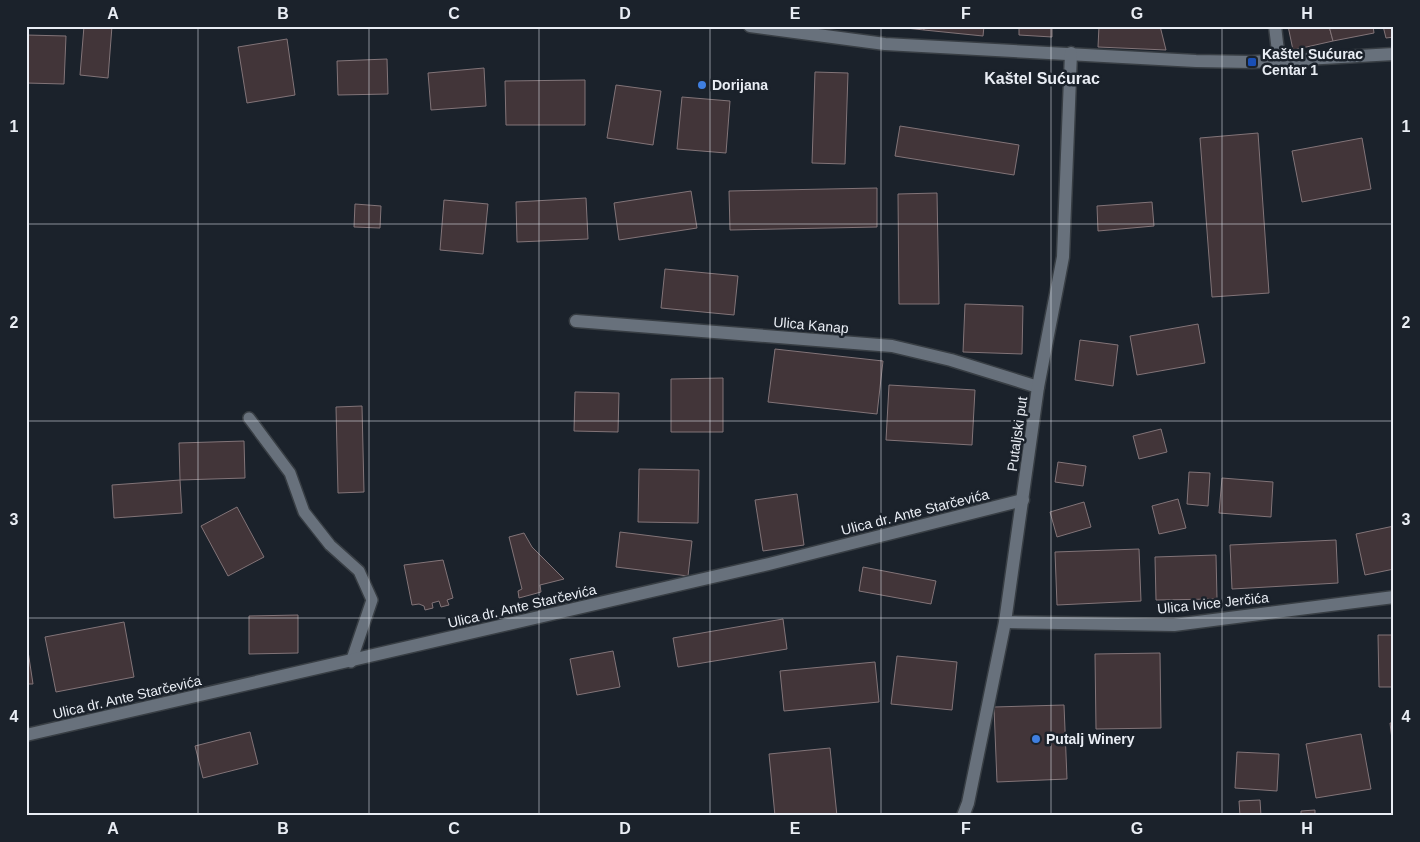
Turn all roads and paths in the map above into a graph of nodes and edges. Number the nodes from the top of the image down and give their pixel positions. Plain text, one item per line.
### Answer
1 (750, 26) edge
2 (1275, 26) edge
3 (1071, 53) junction
4 (1394, 54) edge
5 (1279, 60) junction
6 (576, 321) dead end
7 (1038, 387) junction
8 (249, 418) dead end
9 (1023, 500) junction
10 (1394, 597) edge
11 (1006, 622) junction
12 (350, 662) junction
13 (26, 735) edge
14 (963, 816) edge

1 - 3 street
2 - 5 street
3 - 5 street
3 - 7 street, Putaljski put
4 - 5 street
6 - 7 street, Ulica Kanap
7 - 9 street, Putaljski put
8 - 12 lane
9 - 11 street, Putaljski put
9 - 12 street, Ulica dr. Ante Starčevića
10 - 11 street, Ulica Ivice Jerčića
11 - 14 street, Putaljski put
12 - 13 street, Ulica dr. Ante Starčevića

